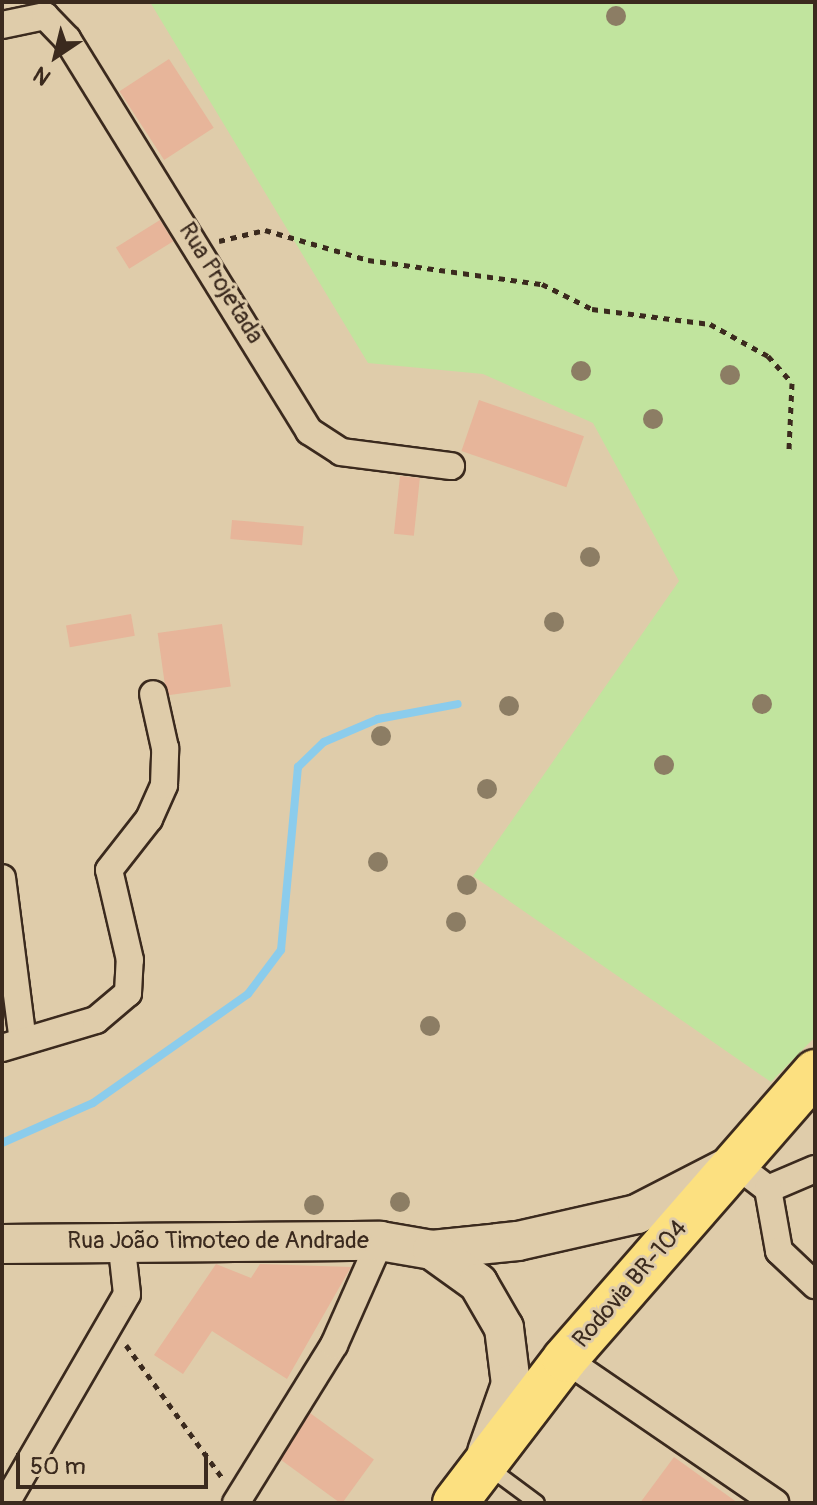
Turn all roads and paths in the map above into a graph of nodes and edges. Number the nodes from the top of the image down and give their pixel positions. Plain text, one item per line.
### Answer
1 (2, 25) edge
2 (195, 239) junction
3 (789, 450) dead end
4 (451, 466) dead end
5 (153, 694) dead end
6 (2, 878) edge
7 (12, 1044) edge
8 (815, 1072) edge
9 (734, 1163) junction
10 (815, 1169) edge
11 (768, 1189) junction
12 (121, 1240) junction
13 (380, 1241) junction
14 (2, 1244) edge
15 (432, 1250) junction
16 (815, 1285) edge
17 (121, 1305) junction
18 (565, 1359) junction
19 (483, 1463) junction
20 (6, 1503) edge
21 (236, 1503) edge
22 (455, 1503) edge
23 (537, 1503) edge
24 (775, 1503) edge

1 - 2 street, Rua Projetada
2 - 3 path
2 - 4 street, Rua Projetada
5 - 7 street
6 - 7 street
8 - 9 highway, Rodovia BR-104
9 - 11 street
9 - 15 main road
9 - 18 highway, Rodovia BR-104
10 - 11 street
11 - 16 street
12 - 13 main road, Rua João Timoteo de Andrade
12 - 14 main road, Rua João Timoteo de Andrade
12 - 17 street
13 - 15 main road, Rua João Timoteo de Andrade
13 - 21 street
15 - 19 main road
17 - 20 street
17 - 21 path
18 - 19 highway, Rodovia BR-104
18 - 24 street
19 - 22 highway, Rodovia BR-104
19 - 23 lane

